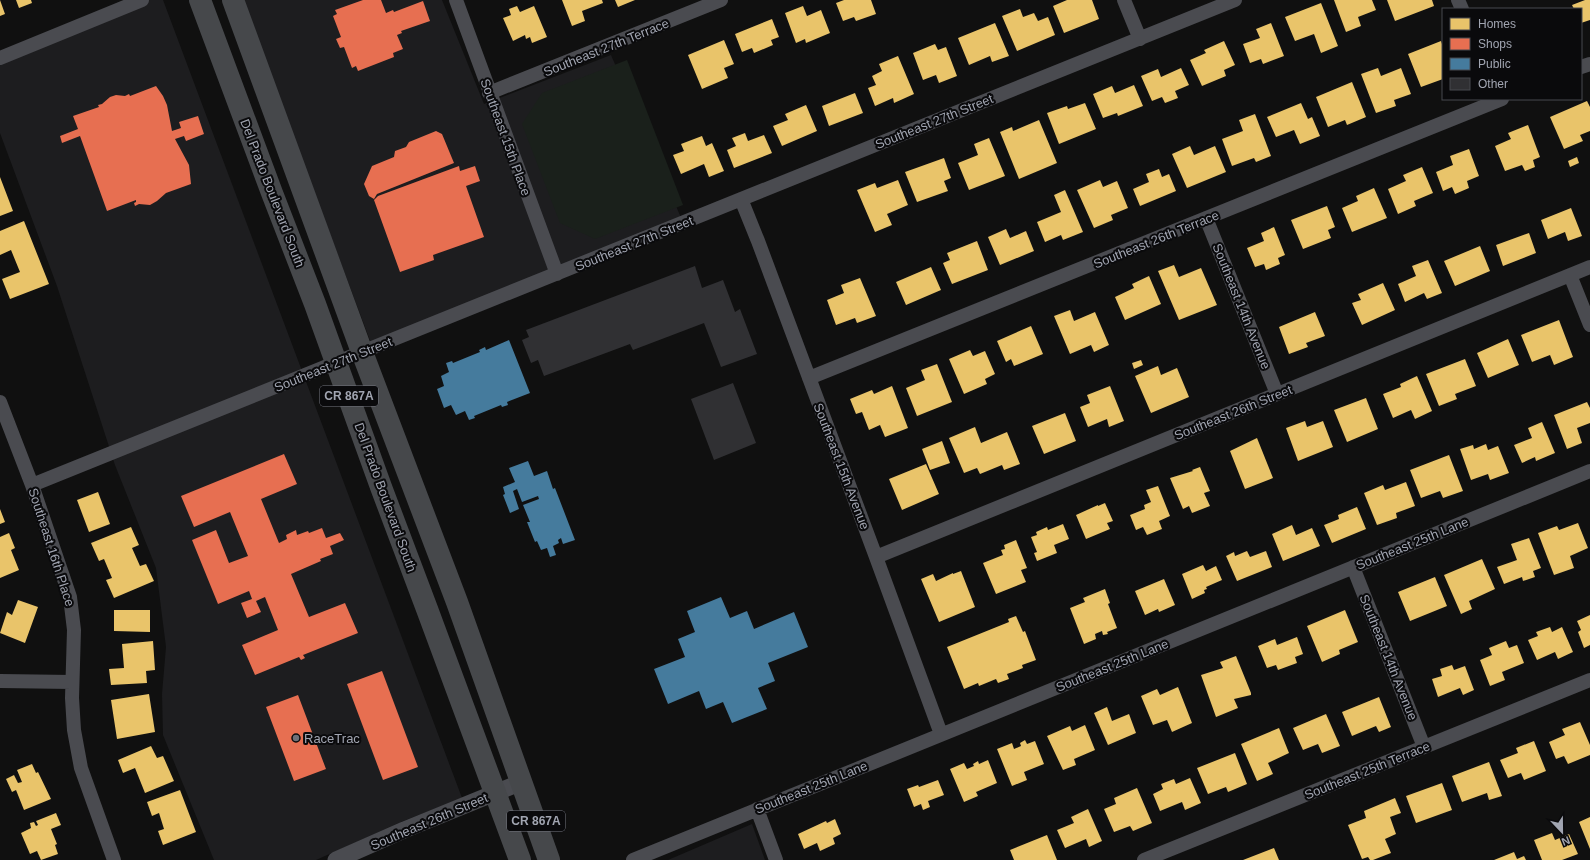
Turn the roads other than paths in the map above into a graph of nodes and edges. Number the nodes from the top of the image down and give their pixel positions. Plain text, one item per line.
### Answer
1 (142, 0) edge
2 (200, 0) edge
3 (213, 0) edge
4 (233, 0) edge
5 (456, 0) edge
6 (722, 0) edge
7 (1124, 0) edge
8 (1236, 0) edge
9 (1140, 39) junction
10 (0, 58) edge
11 (267, 92) junction
12 (489, 93) junction
13 (1498, 100) edge
14 (741, 199) junction
15 (1206, 218) junction
16 (1590, 267) edge
17 (557, 274) junction
18 (1570, 275) junction
19 (1590, 325) edge
20 (362, 352) junction
21 (337, 362) junction
22 (809, 378) junction
23 (1277, 394) junction
24 (0, 402) edge
25 (1590, 471) edge
26 (32, 485) junction
27 (876, 557) junction
28 (1353, 567) junction
29 (1590, 680) edge
30 (0, 681) edge
31 (72, 682) junction
32 (941, 734) junction
33 (1424, 747) junction
34 (522, 782) junction
35 (495, 793) junction
36 (757, 809) junction
37 (114, 860) edge
38 (336, 860) edge
39 (520, 860) edge
40 (549, 860) edge
41 (634, 860) edge
42 (776, 860) edge
43 (1144, 860) edge

1 - 10 street
2 - 21 main road, Del Prado Boulevard South / CR 867A
3 - 11 main road
4 - 11 main road, CR 867A
5 - 12 street, Southeast 15th Place
6 - 12 street, Southeast 27th Terrace
7 - 9 street
8 - 9 street, Southeast 27th Street
9 - 14 street, Southeast 27th Street
11 - 20 main road, CR 867A
12 - 17 street, Southeast 15th Place
13 - 15 street, Southeast 26th Terrace
14 - 17 street, Southeast 27th Street
14 - 22 street, Southeast 15th Avenue
15 - 22 street, Southeast 26th Terrace
15 - 23 street, Southeast 14th Avenue
16 - 18 street, Southeast 26th Street
17 - 20 street, Southeast 27th Street
18 - 19 street
18 - 23 street, Southeast 26th Street
20 - 21 street, Southeast 27th Street
20 - 34 main road, CR 867A
21 - 26 street, Southeast 27th Street
21 - 35 main road, Del Prado Boulevard South / CR 867A
22 - 27 street, Southeast 15th Avenue
23 - 27 street, Southeast 26th Street
24 - 26 street, Southeast 16th Place
25 - 28 street, Southeast 25th Lane
26 - 31 street, Southeast 16th Place
27 - 32 street, Southeast 15th Avenue
28 - 32 street, Southeast 25th Lane
28 - 33 street, Southeast 14th Avenue
29 - 33 street, Southeast 25th Terrace
30 - 31 street
31 - 37 street, Southeast 16th Place
32 - 36 street, Southeast 25th Lane
33 - 43 street, Southeast 25th Terrace
34 - 35 street, Southeast 26th Street
34 - 40 main road, CR 867A
35 - 38 street, Southeast 26th Street
35 - 39 main road, Del Prado Boulevard South / CR 867A
36 - 41 street, Southeast 25th Lane
36 - 42 street

